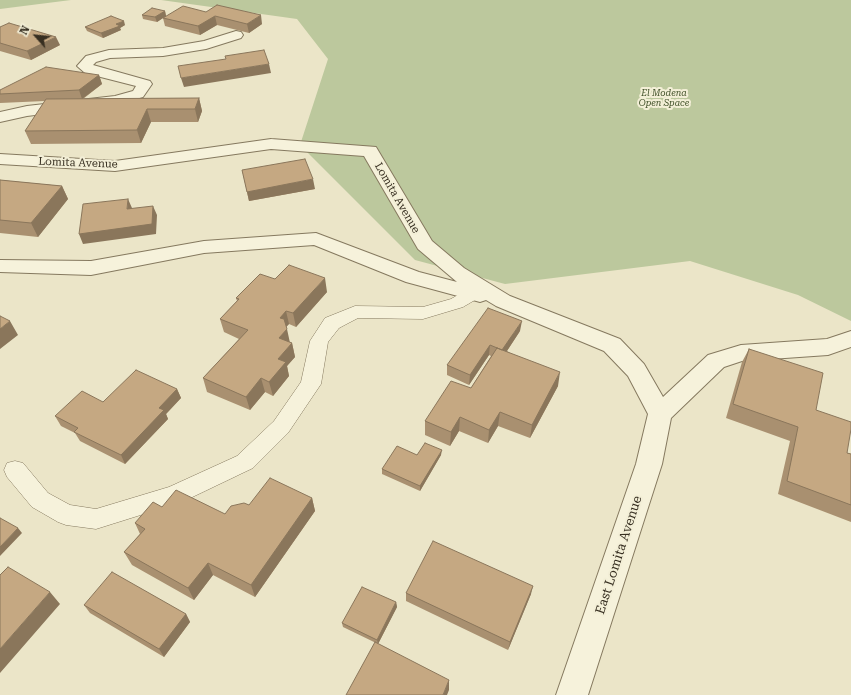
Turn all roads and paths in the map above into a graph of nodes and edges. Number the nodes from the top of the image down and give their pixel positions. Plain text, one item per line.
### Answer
1 (236, 35) edge
2 (0, 116) edge
3 (0, 159) edge
4 (0, 266) edge
5 (474, 293) junction
6 (503, 301) junction
7 (851, 339) edge
8 (660, 414) junction
9 (15, 470) dead end
10 (572, 695) edge

1 - 2 street
3 - 6 street, Lomita Avenue
4 - 5 street
5 - 6 street
5 - 9 lane
6 - 8 street, Lomita Avenue
7 - 8 street
8 - 10 street, East Lomita Avenue

